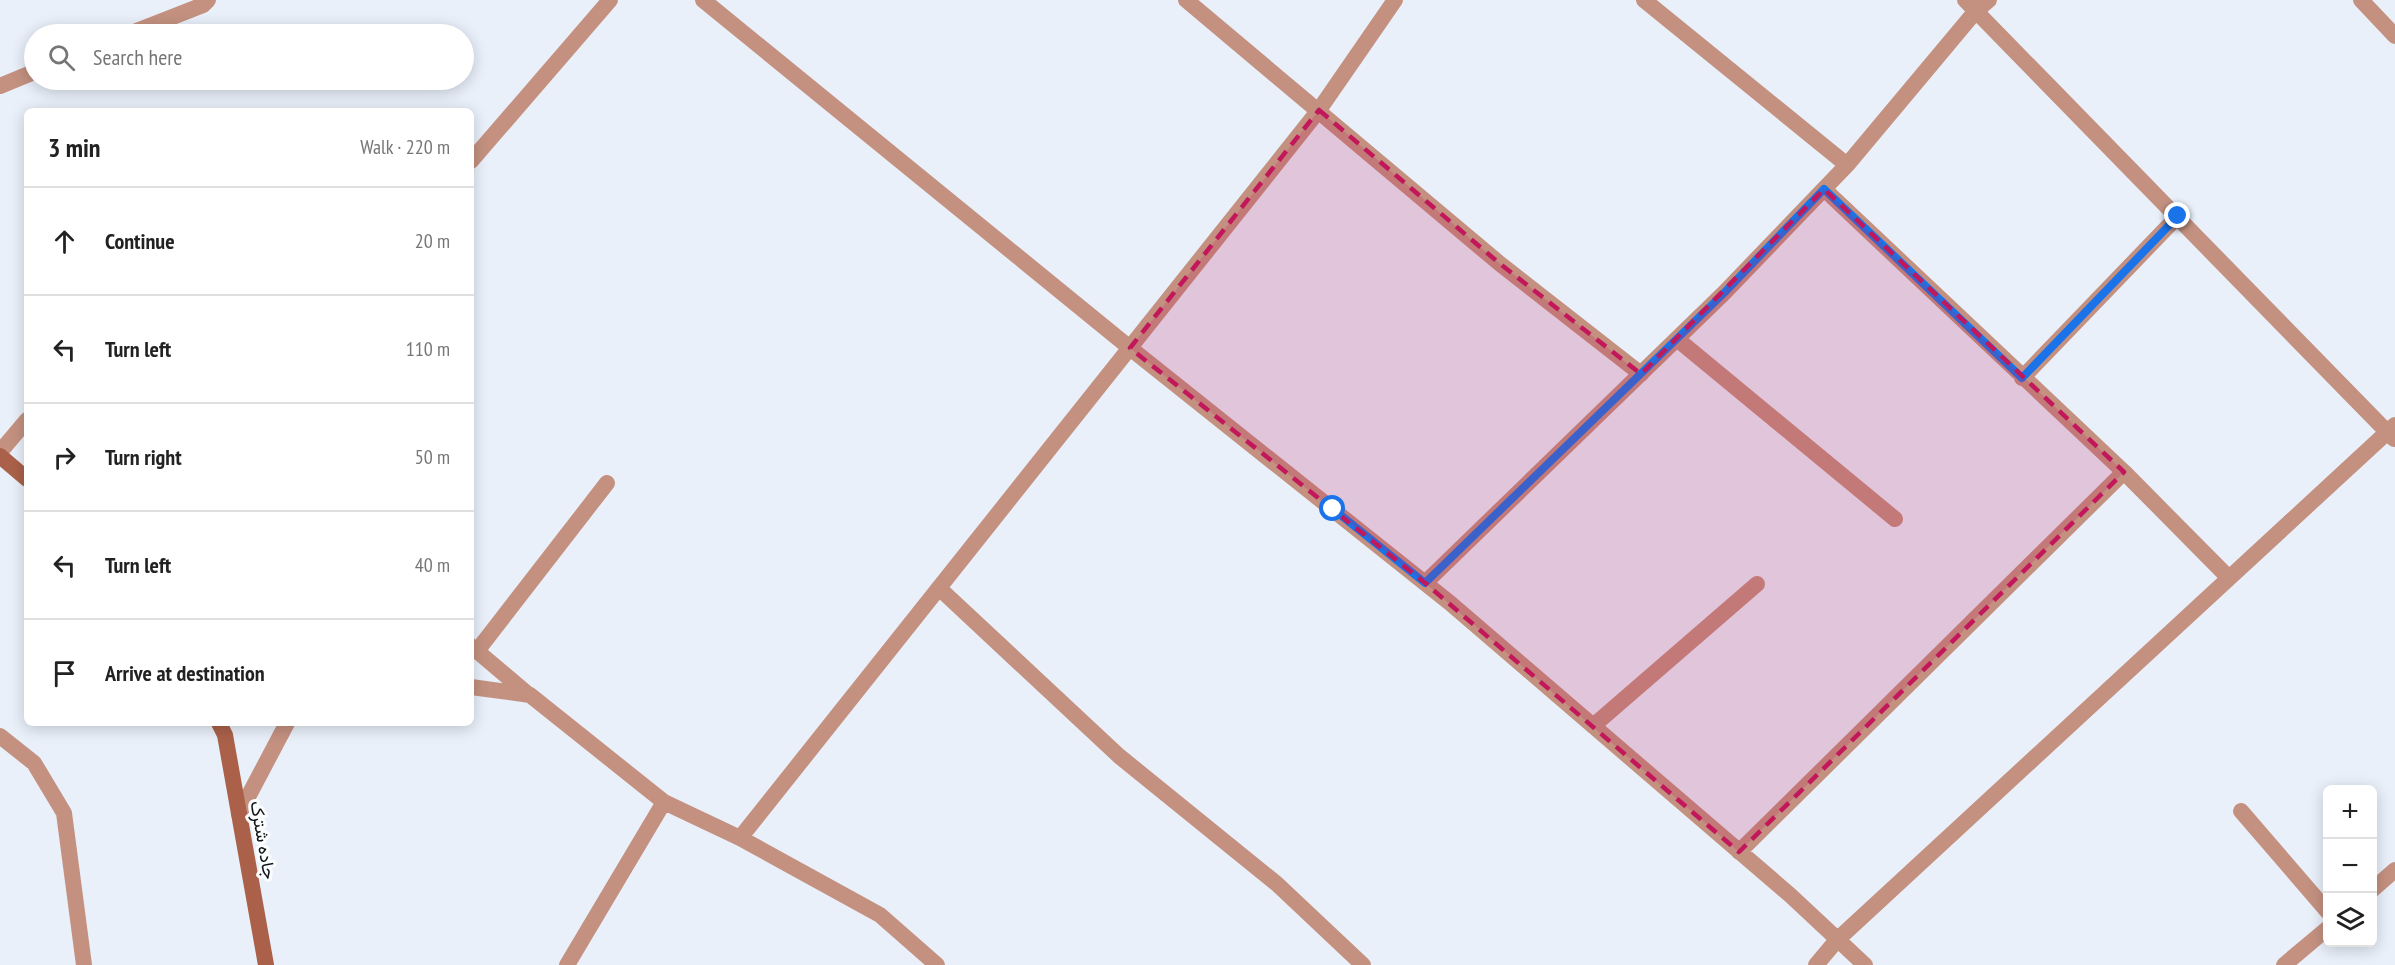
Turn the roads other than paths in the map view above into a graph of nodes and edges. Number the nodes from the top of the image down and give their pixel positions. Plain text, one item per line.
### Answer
1 (610, 0) edge
2 (703, 0) edge
3 (1186, 0) edge
4 (1395, 0) edge
5 (1644, 0) edge
6 (1989, 0) edge
7 (2361, 0) edge
8 (203, 2) edge
9 (1970, 6) edge
10 (152, 24) edge
11 (2395, 36) edge
12 (24, 76) edge
13 (0, 86) edge
14 (1319, 110) junction
15 (474, 158) edge
16 (1847, 165) junction
17 (1824, 189) junction
18 (2178, 216) junction
19 (1677, 339) junction
20 (1130, 348) junction
21 (1641, 374) junction
22 (2022, 378) junction
23 (24, 424) edge
24 (2393, 432) edge
25 (0, 454) edge
26 (2124, 472) junction
27 (24, 476) edge
28 (608, 483) dead end
29 (1895, 519) dead end
30 (2229, 578) junction
31 (1425, 583) junction
32 (1757, 584) dead end
33 (939, 588) junction
34 (474, 649) edge
35 (474, 687) edge
36 (530, 695) junction
37 (220, 726) edge
38 (285, 726) edge
39 (1593, 726) junction
40 (0, 736) edge
41 (664, 802) junction
42 (2241, 811) dead end
43 (239, 814) junction
44 (740, 838) junction
45 (1739, 852) junction
46 (2395, 870) edge
47 (2377, 886) edge
48 (2323, 906) edge
49 (2323, 932) edge
50 (1837, 940) junction
51 (84, 965) edge
52 (266, 965) edge
53 (567, 965) edge
54 (937, 965) edge
55 (1363, 965) edge
56 (1816, 965) edge
57 (1865, 965) edge
58 (2284, 965) edge

1 - 15 street
2 - 20 street
3 - 14 street
4 - 14 street
5 - 16 street
6 - 9 street
7 - 11 street
8 - 10 street
9 - 16 street
9 - 18 street
12 - 13 street
14 - 20 street
14 - 21 street
16 - 17 street
17 - 19 street
17 - 22 street
18 - 22 street
18 - 24 street
19 - 21 street
19 - 29 street
20 - 31 street
20 - 33 street
21 - 31 street
22 - 26 street
23 - 25 street
24 - 30 street
25 - 27 main road
26 - 30 street
26 - 45 street
28 - 34 street
30 - 50 street
31 - 39 street
32 - 39 street
33 - 44 street
33 - 55 street
34 - 36 street
35 - 36 street
36 - 41 street
37 - 43 main road, جاده شترک
38 - 43 street
39 - 45 street
40 - 51 street
41 - 44 street
41 - 53 street
42 - 48 street
43 - 52 main road, جاده شترک
44 - 54 street
45 - 50 street
46 - 47 street
49 - 58 street
50 - 56 street
50 - 57 street

